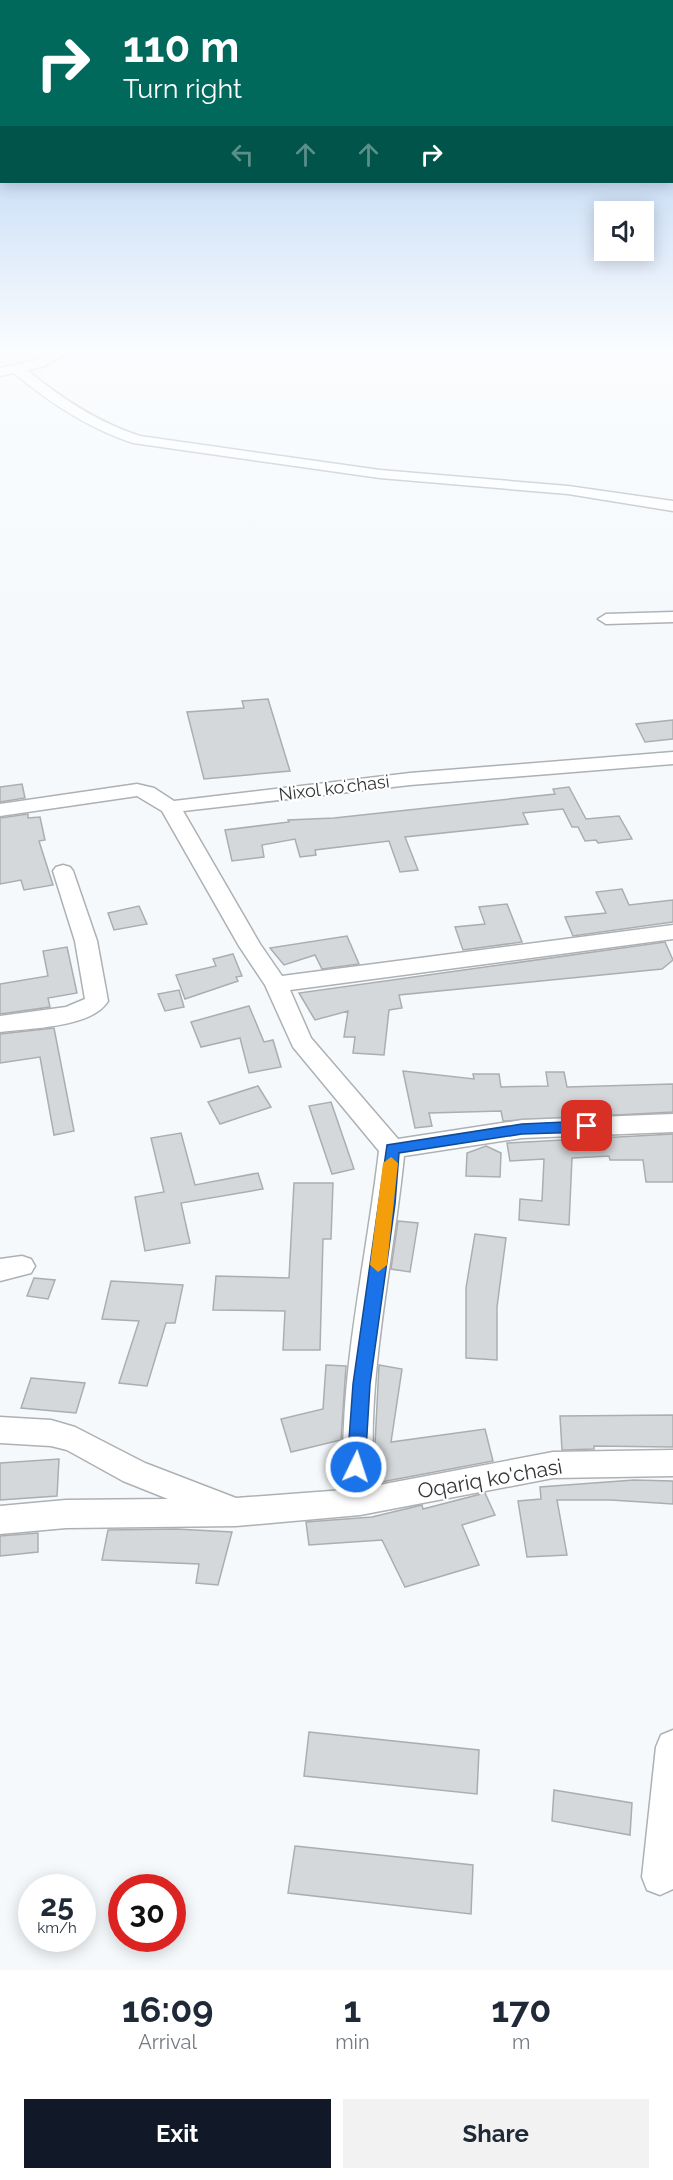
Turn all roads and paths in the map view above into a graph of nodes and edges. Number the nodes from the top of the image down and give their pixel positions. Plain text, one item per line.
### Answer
1 (135, 439) edge
2 (673, 506) edge
3 (673, 617) edge
4 (606, 619) dead end
5 (673, 758) edge
6 (170, 807) junction
7 (0, 810) edge
8 (63, 871) dead end
9 (673, 932) edge
10 (276, 984) junction
11 (0, 1024) edge
12 (673, 1123) edge
13 (392, 1149) junction
14 (0, 1430) edge
15 (673, 1463) edge
16 (360, 1502) junction
17 (236, 1512) junction
18 (0, 1520) edge
19 (673, 1747) edge
20 (660, 1877) dead end

1 - 2 street
3 - 4 street
5 - 6 street, Nixol koʻchasi
6 - 7 street
6 - 10 street
8 - 11 street
9 - 10 street
10 - 13 street
12 - 13 street
13 - 16 street
14 - 17 street, Oqariq ko'chasi
15 - 16 street, Oqariq ko'chasi
16 - 17 street, Oqariq ko'chasi
17 - 18 street
19 - 20 street

